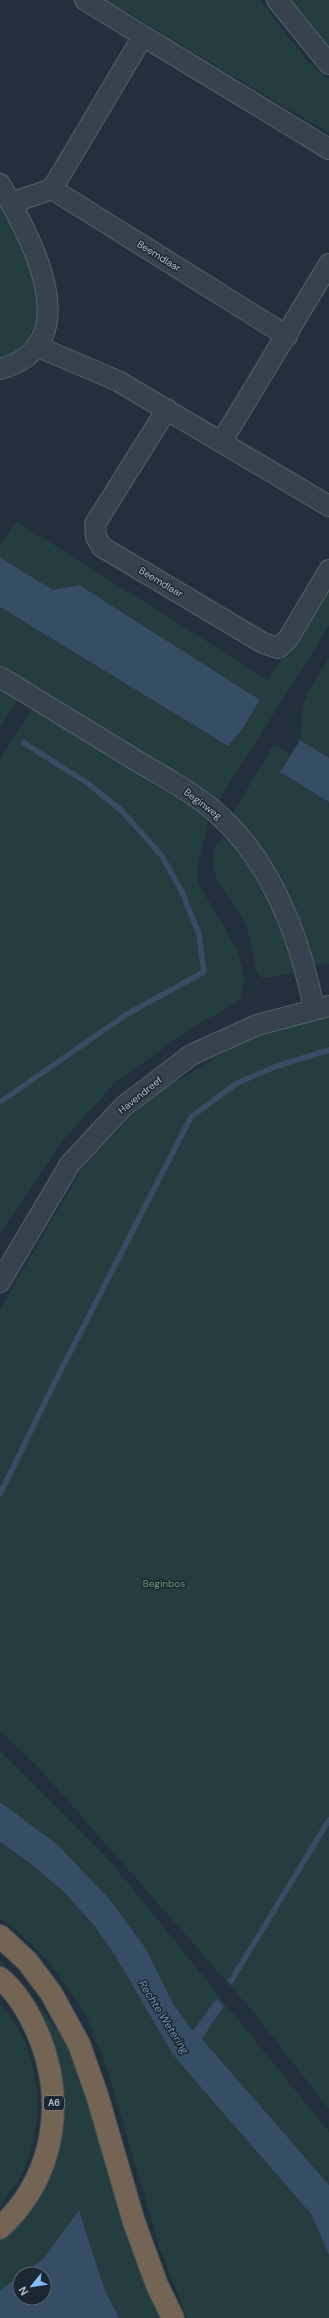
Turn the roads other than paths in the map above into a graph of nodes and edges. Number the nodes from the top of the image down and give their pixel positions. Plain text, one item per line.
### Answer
1 (85, 0) edge
2 (276, 0) edge
3 (144, 36) junction
4 (329, 64) edge
5 (329, 149) edge
6 (0, 184) edge
7 (52, 189) junction
8 (11, 203) junction
9 (329, 264) edge
10 (287, 336) junction
11 (36, 346) junction
12 (0, 369) edge
13 (166, 409) junction
14 (222, 441) junction
15 (329, 506) edge
16 (329, 570) edge
17 (0, 677) edge
18 (322, 1007) edge
19 (0, 1282) edge
20 (0, 1936) edge
21 (0, 1978) edge
22 (0, 2228) edge
23 (173, 2318) edge

1 - 3 street
2 - 4 street
3 - 5 street
3 - 7 street
6 - 8 street
7 - 8 street
7 - 10 street, Beemdlaar
8 - 11 street
9 - 10 street
10 - 14 street
11 - 12 street
11 - 13 street
13 - 14 street
13 - 16 street, Beemdlaar
14 - 15 street
17 - 18 street, Beginweg
18 - 19 street, Havendreef
20 - 23 highway
21 - 22 highway, A6

